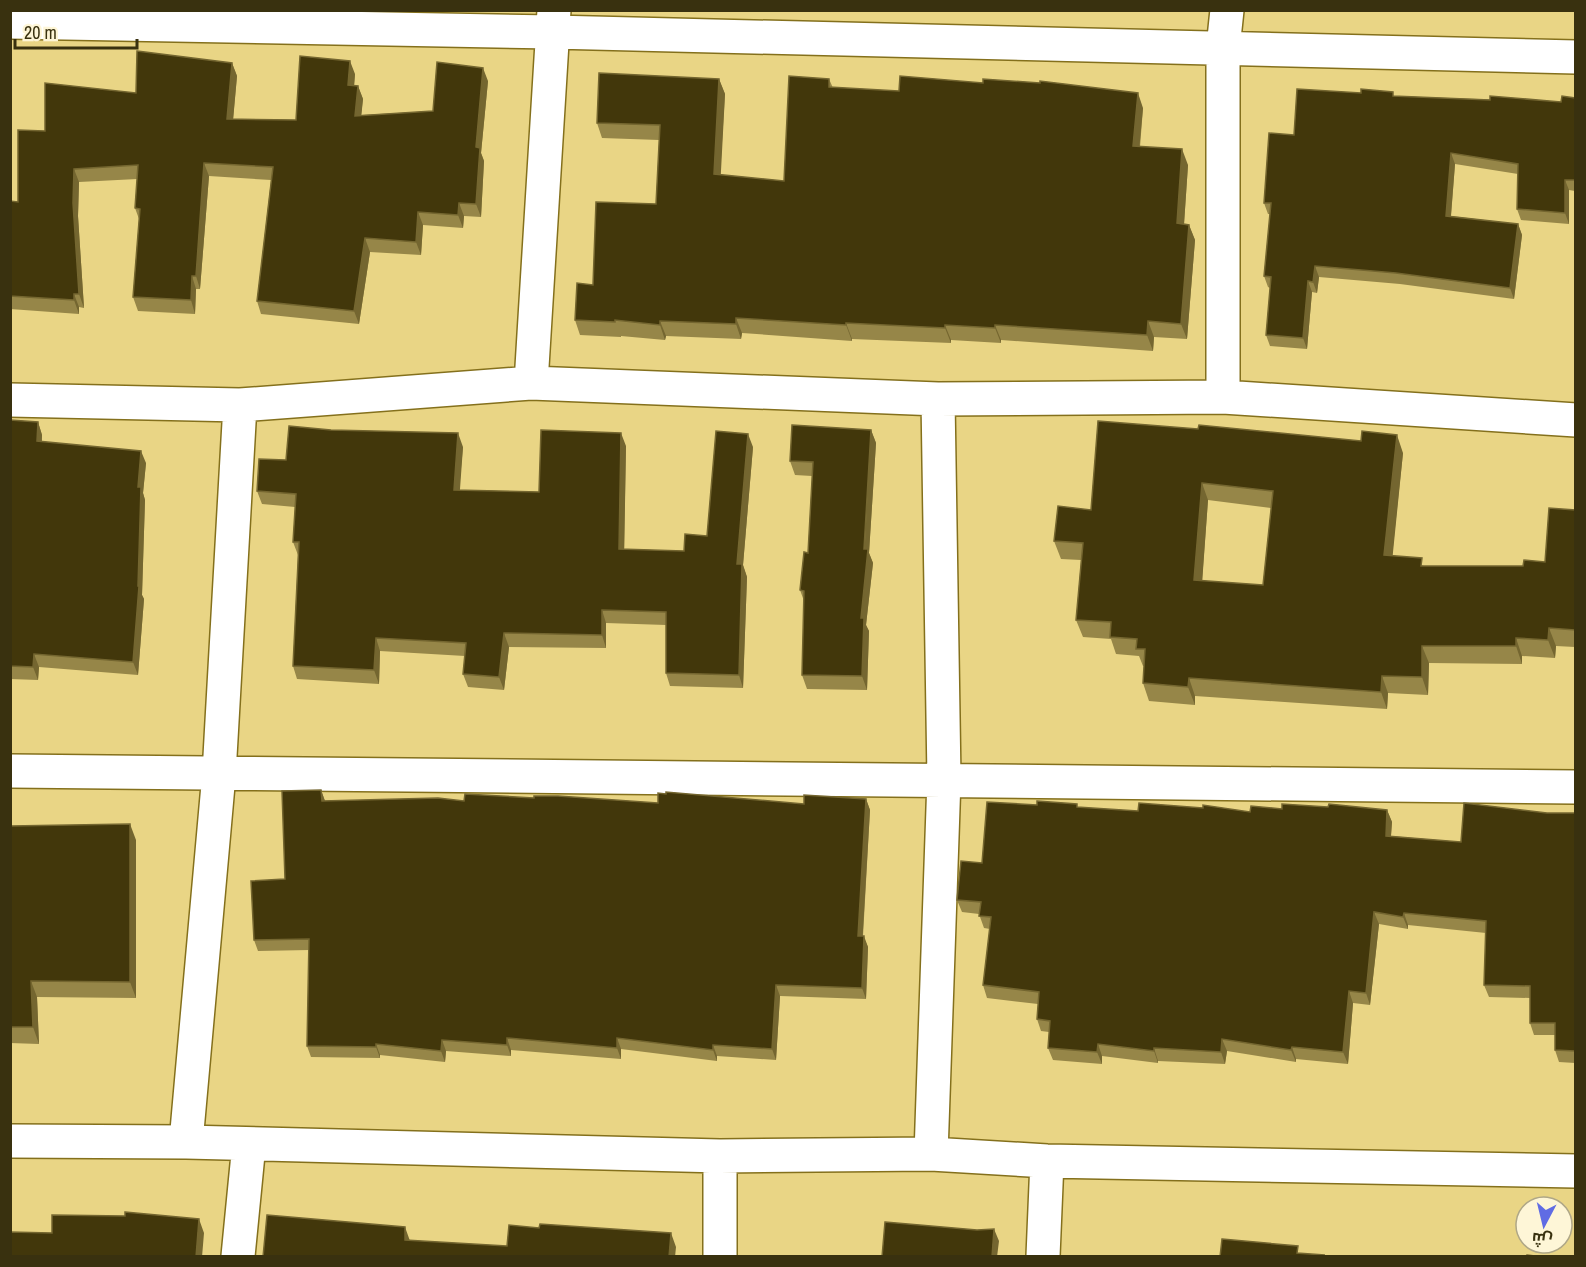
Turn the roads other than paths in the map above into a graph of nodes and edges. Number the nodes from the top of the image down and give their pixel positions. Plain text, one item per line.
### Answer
1 (1227, 10) edge
2 (553, 21) edge
3 (10, 22) edge
4 (1223, 48) junction
5 (1575, 57) edge
6 (531, 383) junction
7 (1223, 397) junction
8 (938, 399) junction
9 (10, 400) edge
10 (240, 405) junction
11 (1575, 420) edge
12 (10, 771) edge
13 (219, 774) junction
14 (944, 780) junction
15 (1575, 787) edge
16 (10, 1141) edge
17 (186, 1142) junction
18 (249, 1144) junction
19 (931, 1154) junction
20 (720, 1156) junction
21 (1047, 1161) junction
22 (1575, 1171) edge
23 (238, 1257) edge
24 (720, 1257) edge
25 (1043, 1257) edge

1 - 4 street
2 - 3 street
2 - 4 street
2 - 6 street
4 - 5 street
4 - 7 street
6 - 8 street
6 - 10 street
7 - 8 street
7 - 11 street
8 - 14 street
9 - 10 street
10 - 13 street
12 - 13 street
13 - 14 street
13 - 17 street
14 - 15 street
14 - 19 street
16 - 17 street
17 - 18 street
18 - 20 street
18 - 23 street
19 - 20 street
19 - 21 street
20 - 24 street
21 - 22 street
21 - 25 street

